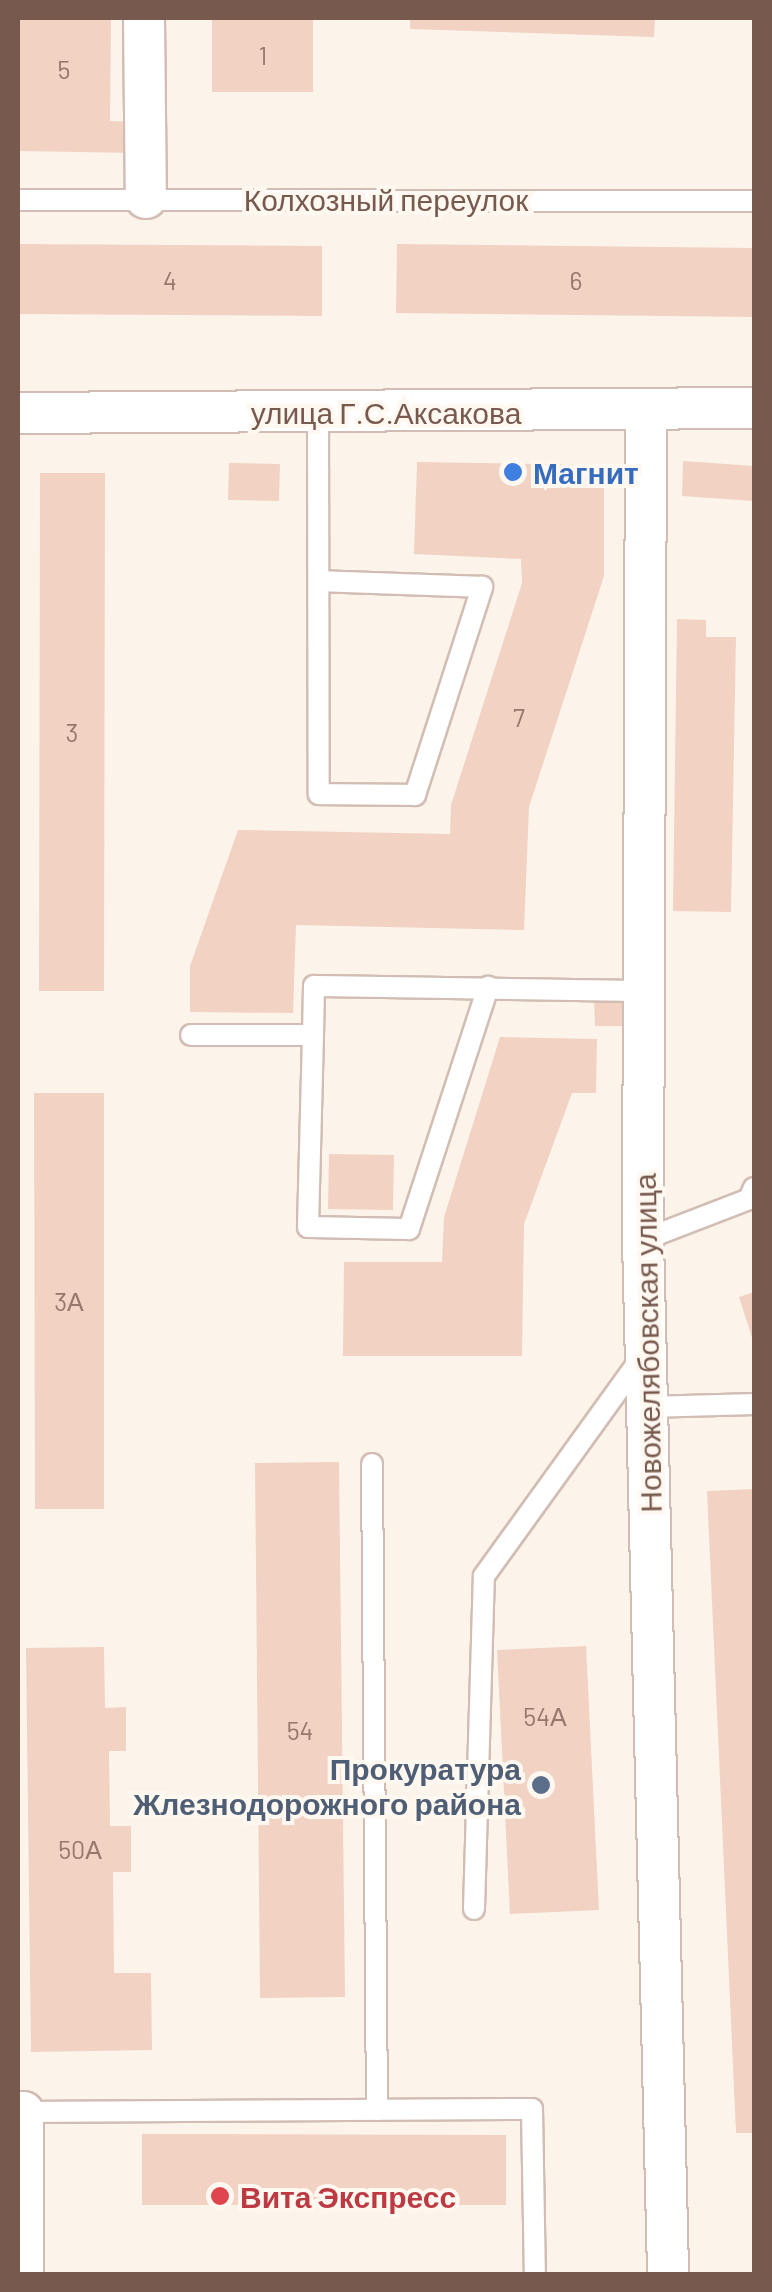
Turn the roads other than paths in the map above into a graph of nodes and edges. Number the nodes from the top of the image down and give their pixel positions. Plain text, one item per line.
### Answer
1 (144, 18) edge
2 (146, 198) junction
3 (18, 200) edge
4 (754, 201) edge
5 (754, 408) edge
6 (646, 411) junction
7 (318, 412) junction
8 (18, 413) edge
9 (318, 581) junction
10 (488, 987) junction
11 (643, 991) junction
12 (191, 1035) dead end
13 (313, 1035) junction
14 (754, 1188) edge
15 (643, 1240) junction
16 (646, 1351) junction
17 (754, 1404) edge
18 (648, 1407) junction
19 (372, 1464) dead end
20 (474, 1909) dead end
21 (377, 2110) junction
22 (20, 2112) edge
23 (23, 2274) edge
24 (535, 2274) edge
25 (668, 2274) edge

1 - 2 street
2 - 3 lane, Колхозный переулок
2 - 4 lane, Колхозный переулок
5 - 6 street, улица Г.С.Аксакова
6 - 7 street, улица Г.С.Аксакова
6 - 11 street, Новожелябовская улица
7 - 8 street, улица Г.С.Аксакова
7 - 9 lane
9 - 9 lane
10 - 11 lane
10 - 13 lane
10 - 13 lane
11 - 15 street, Новожелябовская улица
12 - 13 lane
14 - 15 lane
15 - 16 street, Новожелябовская улица
16 - 18 street, Новожелябовская улица
16 - 20 lane
17 - 18 lane
18 - 25 street, Новожелябовская улица
19 - 21 lane
21 - 22 lane
21 - 24 lane
22 - 23 street

